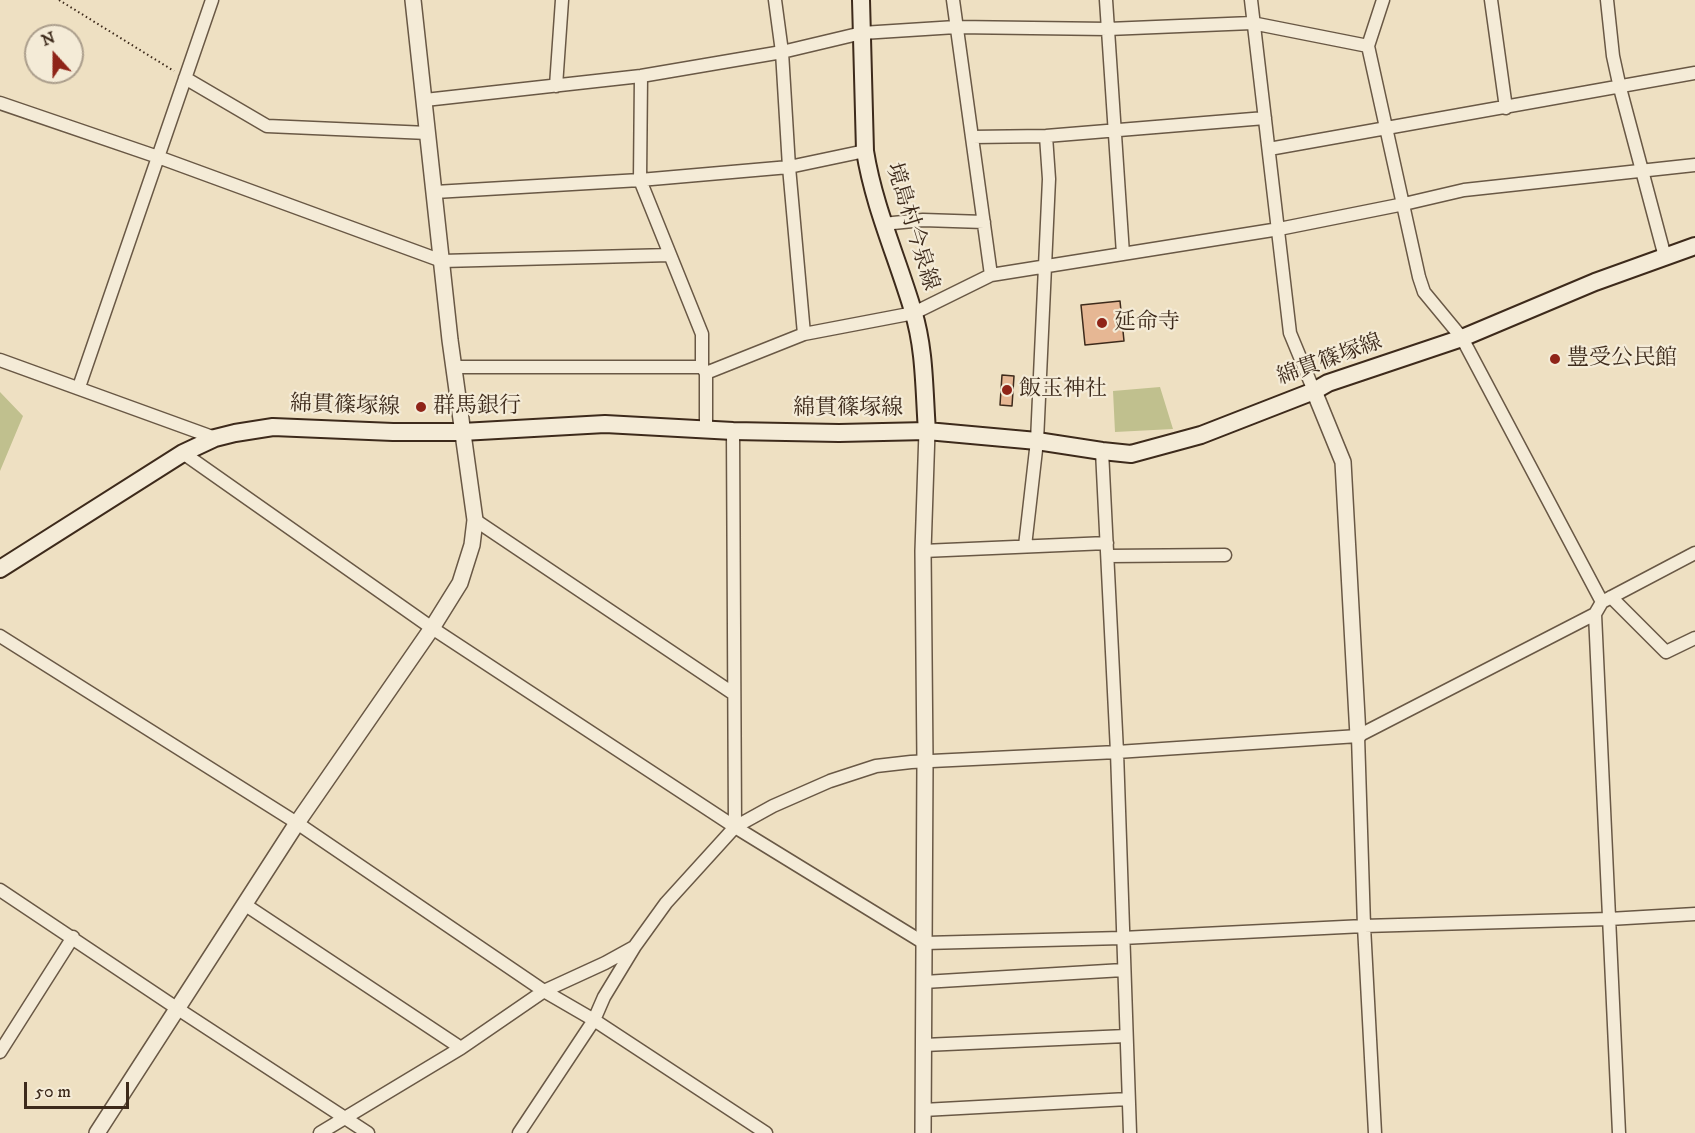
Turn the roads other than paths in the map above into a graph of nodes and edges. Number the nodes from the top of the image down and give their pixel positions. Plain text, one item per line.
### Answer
1 (212, 0) edge
2 (413, 0) edge
3 (562, 0) edge
4 (775, 0) edge
5 (861, 0) edge
6 (953, 0) edge
7 (1106, 0) edge
8 (1251, 0) edge
9 (1383, 0) edge
10 (1491, 0) edge
11 (1607, 0) edge
12 (1252, 23) junction
13 (957, 27) junction
14 (1108, 29) junction
15 (862, 33) junction
16 (1368, 46) junction
17 (782, 52) junction
18 (1695, 74) edge
19 (641, 76) junction
20 (185, 78) junction
21 (556, 86) junction
22 (1620, 88) junction
23 (425, 100) junction
24 (0, 103) edge
25 (1506, 108) junction
26 (1265, 118) junction
27 (1386, 128) junction
28 (1115, 130) junction
29 (428, 133) junction
30 (1046, 136) junction
31 (972, 137) junction
32 (1269, 149) junction
33 (865, 151) junction
34 (158, 157) junction
35 (1695, 165) edge
36 (789, 167) junction
37 (1641, 170) junction
38 (640, 180) junction
39 (435, 192) junction
40 (1404, 204) junction
41 (984, 222) junction
42 (883, 224) junction
43 (1279, 229) junction
44 (1695, 246) edge
45 (1123, 254) junction
46 (669, 255) junction
47 (1665, 257) junction
48 (442, 261) junction
49 (1045, 266) junction
50 (991, 275) junction
51 (914, 313) junction
52 (804, 334) junction
53 (1462, 338) junction
54 (0, 360) edge
55 (458, 367) dead end
56 (704, 370) junction
57 (79, 387) junction
58 (1314, 391) junction
59 (706, 429) junction
60 (733, 431) junction
61 (927, 431) junction
62 (462, 432) junction
63 (215, 438) junction
64 (1037, 441) junction
65 (1102, 452) junction
66 (183, 453) junction
67 (475, 520) junction
68 (1107, 543) junction
69 (1025, 546) junction
70 (923, 551) junction
71 (1695, 553) edge
72 (1225, 555) dead end
73 (1108, 556) junction
74 (0, 569) edge
75 (1607, 599) junction
76 (1595, 614) junction
77 (432, 628) junction
78 (0, 636) edge
79 (1695, 638) edge
80 (734, 694) junction
81 (1358, 736) junction
82 (1117, 752) junction
83 (925, 762) junction
84 (297, 823) junction
85 (735, 826) junction
86 (0, 890) edge
87 (244, 904) junction
88 (1695, 914) edge
89 (1609, 919) junction
90 (1364, 926) junction
91 (72, 937) junction
92 (1122, 938) junction
93 (924, 943) junction
94 (635, 946) junction
95 (1123, 970) junction
96 (924, 982) junction
97 (544, 991) junction
98 (177, 1009) junction
99 (594, 1020) junction
100 (1126, 1036) junction
101 (924, 1045) junction
102 (461, 1048) junction
103 (0, 1052) edge
104 (1128, 1099) junction
105 (923, 1110) junction
106 (345, 1118) junction
107 (97, 1133) edge
108 (320, 1133) edge
109 (368, 1133) edge
110 (519, 1133) edge
111 (766, 1133) edge
112 (923, 1133) edge
113 (1130, 1133) edge
114 (1375, 1133) edge
115 (1619, 1133) edge

1 - 20 street
2 - 23 street
3 - 21 street
4 - 17 street
5 - 15 main road, 境島村今泉線
6 - 13 street
7 - 14 street
8 - 12 street
9 - 16 street
10 - 25 street
11 - 22 street
12 - 14 street
12 - 16 street
12 - 26 street
13 - 14 street
13 - 15 street
13 - 31 street
14 - 28 street
15 - 17 street
15 - 33 main road, 境島村今泉線
16 - 27 street
17 - 19 street
17 - 36 street
18 - 22 street
19 - 21 street
19 - 38 street
20 - 29 street
20 - 34 street
21 - 23 street
22 - 25 street
22 - 37 street
23 - 29 street
24 - 34 street
25 - 27 street
26 - 28 street
26 - 32 street
27 - 32 street
27 - 40 street
28 - 30 street
28 - 45 street
29 - 39 street
30 - 31 street
30 - 49 street
31 - 41 street
32 - 43 street
33 - 36 street
33 - 42 main road, 境島村今泉線
34 - 48 street
34 - 57 street
35 - 37 street
36 - 38 street
36 - 52 street
37 - 40 street
37 - 47 street
38 - 39 street
38 - 46 street
39 - 48 street
40 - 43 street
40 - 53 street
41 - 42 street
41 - 50 street
42 - 51 main road, 境島村今泉線
43 - 45 street
43 - 58 street
44 - 47 main road, 綿貫篠塚線
45 - 49 street
46 - 48 street
46 - 56 street
47 - 53 main road, 綿貫篠塚線
48 - 62 street
49 - 50 street
49 - 64 street
50 - 51 street
51 - 52 street
51 - 61 main road, 境島村今泉線
52 - 56 street
53 - 58 main road, 綿貫篠塚線
53 - 75 street
54 - 57 street
55 - 56 street
56 - 59 street
57 - 63 street
58 - 65 main road, 綿貫篠塚線
58 - 81 street
59 - 60 main road, 綿貫篠塚線
59 - 62 main road, 綿貫篠塚線
60 - 61 main road, 綿貫篠塚線
60 - 80 street
61 - 64 main road, 綿貫篠塚線
61 - 70 street
62 - 63 main road, 綿貫篠塚線
62 - 67 street
63 - 66 main road, 綿貫篠塚線
64 - 65 main road, 綿貫篠塚線
64 - 69 street
65 - 68 street
66 - 74 main road, 綿貫篠塚線
66 - 77 street
67 - 77 street
67 - 80 street
68 - 69 street
68 - 73 street
69 - 70 street
70 - 83 street
71 - 75 street
72 - 73 street
73 - 82 street
75 - 76 street
75 - 79 street
76 - 81 street
76 - 89 street
77 - 84 street
77 - 85 street
78 - 84 street
80 - 85 street
81 - 82 street
81 - 90 street
82 - 83 street
82 - 92 street
83 - 85 street
83 - 93 street
84 - 87 street
84 - 97 street
85 - 93 street
85 - 94 street
86 - 91 street
87 - 98 street
87 - 102 street
88 - 89 street
89 - 90 street
89 - 115 street
90 - 92 street
90 - 114 street
91 - 98 street
91 - 103 street
92 - 93 street
92 - 95 street
93 - 96 street
94 - 97 street
94 - 99 street
95 - 96 street
95 - 100 street
96 - 101 street
97 - 99 street
97 - 102 street
98 - 106 street
98 - 107 street
99 - 110 street
99 - 111 street
100 - 101 street
100 - 104 street
101 - 105 street
102 - 106 street
104 - 105 street
104 - 113 street
105 - 112 street
106 - 108 street
106 - 109 street

